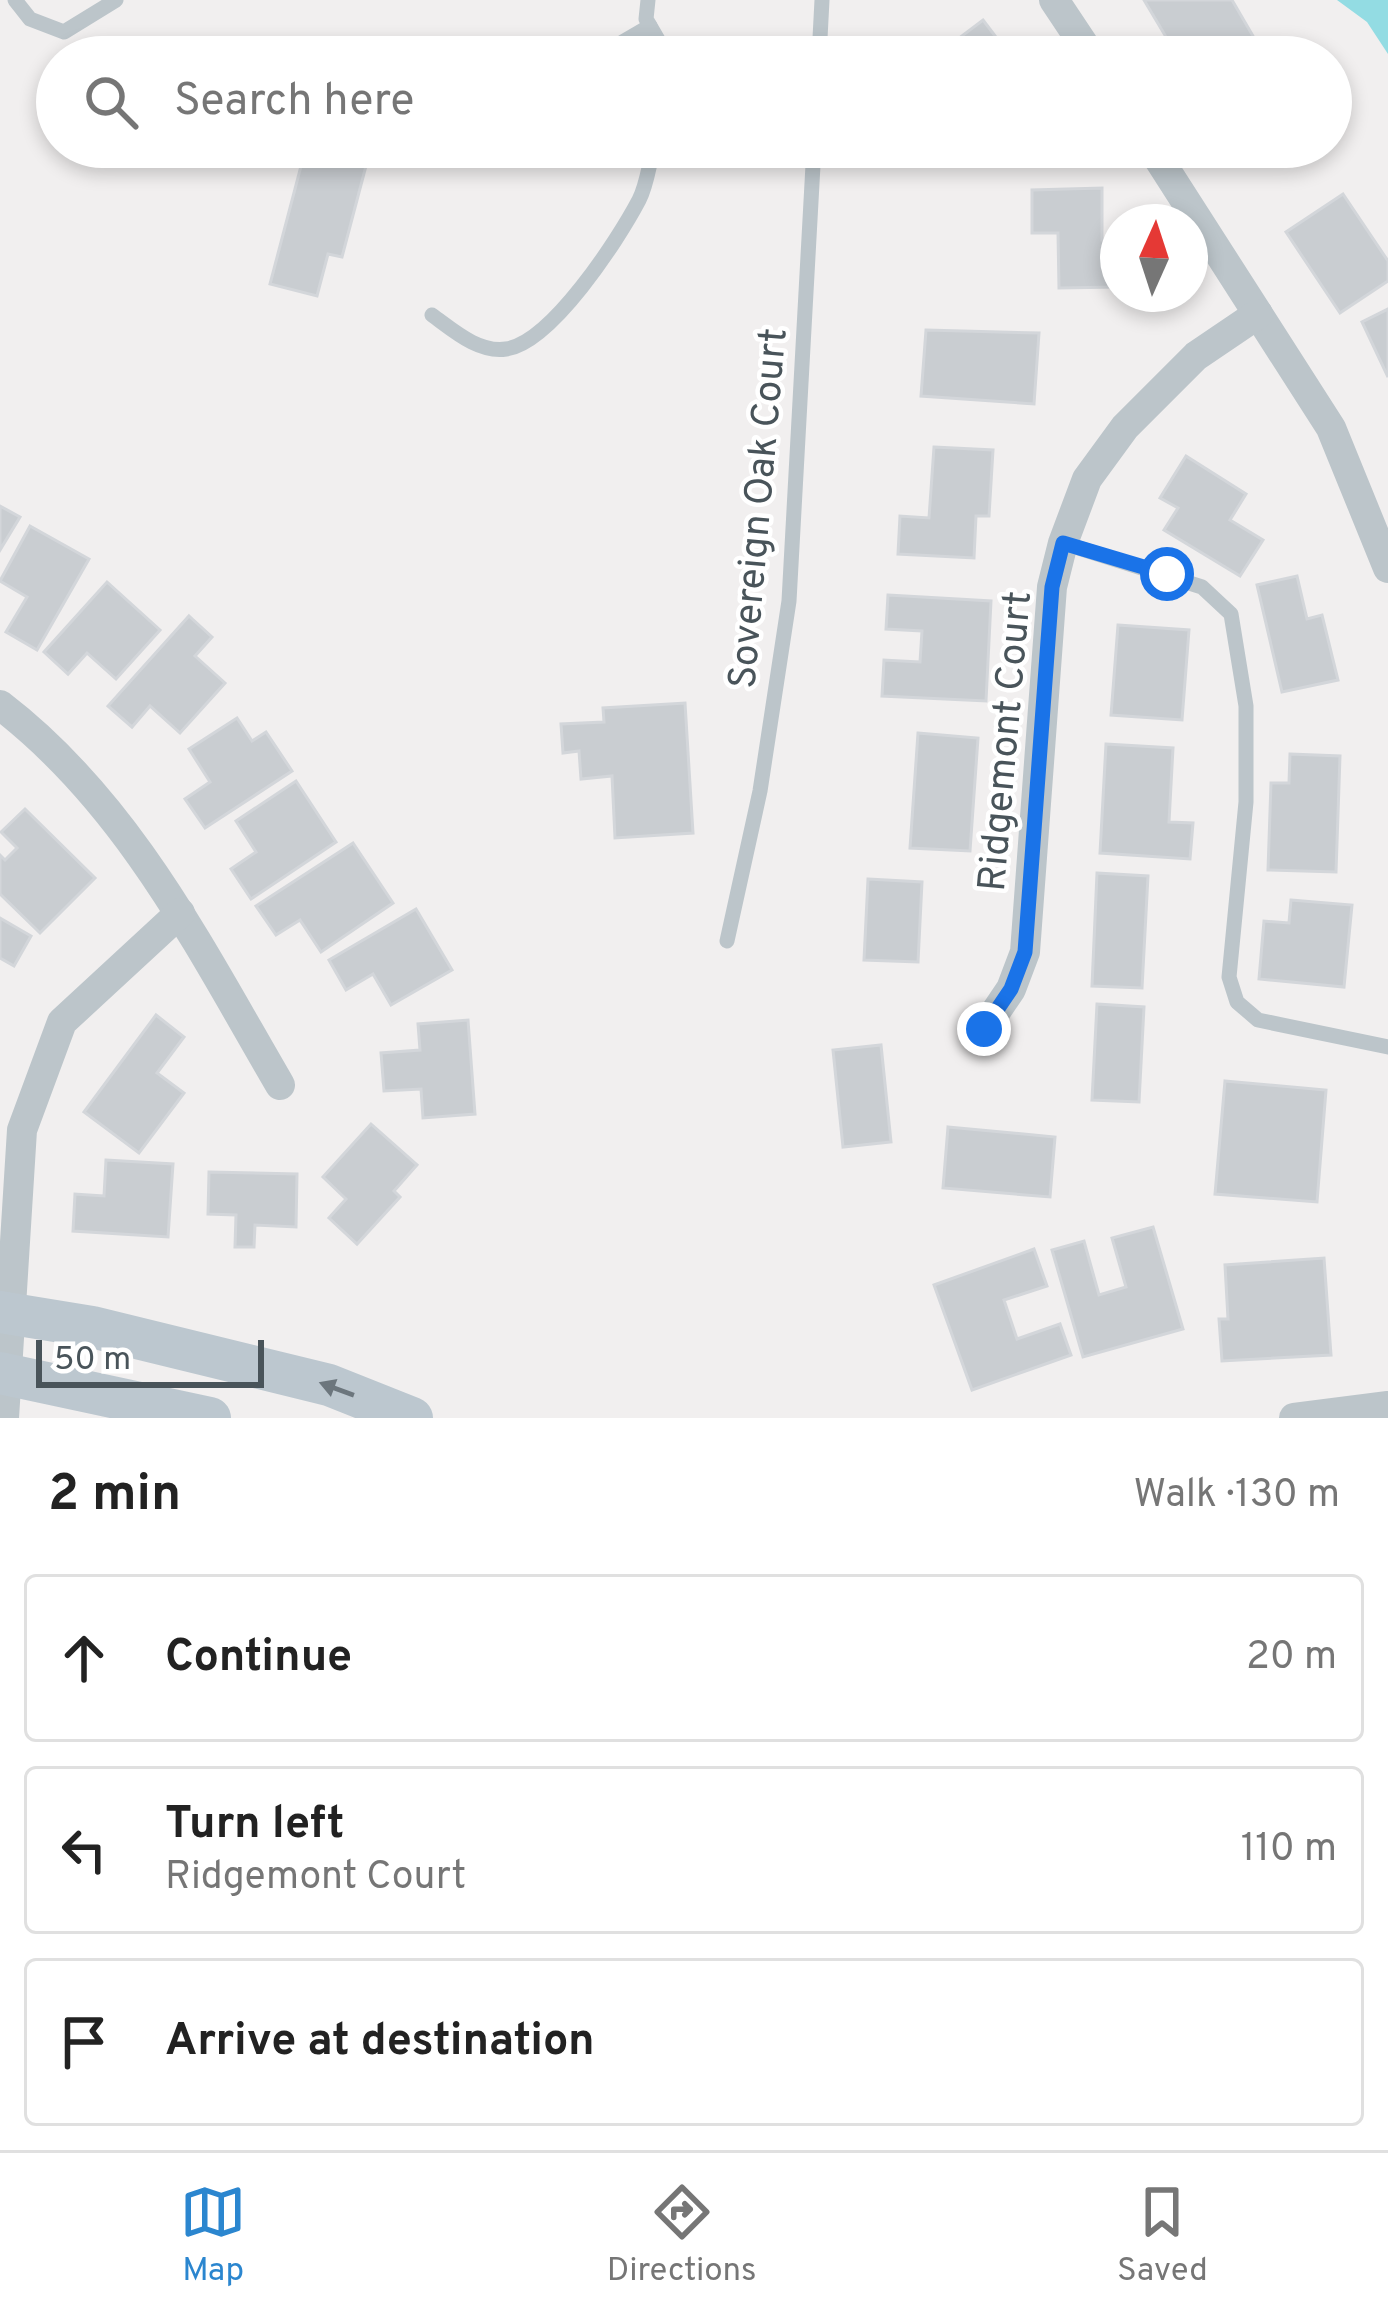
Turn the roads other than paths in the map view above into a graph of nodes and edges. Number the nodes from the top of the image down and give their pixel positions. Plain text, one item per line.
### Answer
1 (16, 0) edge
2 (116, 0) edge
3 (649, 0) edge
4 (822, 0) edge
5 (1054, 0) edge
6 (650, 26) junction
7 (633, 36) edge
8 (656, 36) edge
9 (820, 36) edge
10 (1078, 36) edge
11 (648, 168) edge
12 (813, 168) edge
13 (1164, 168) edge
14 (1258, 314) junction
15 (432, 315) dead end
16 (1063, 543) junction
17 (1388, 568) edge
18 (0, 705) edge
19 (179, 913) junction
20 (727, 941) dead end
21 (984, 1029) dead end
22 (1388, 1046) edge
23 (280, 1085) dead end
24 (4, 1312) edge
25 (3, 1373) edge
26 (1388, 1406) edge
27 (4, 1418) edge
28 (210, 1418) edge
29 (412, 1418) edge
30 (1294, 1418) edge

1 - 2 lane
3 - 6 lane
4 - 9 lane
5 - 10 street
6 - 7 lane
6 - 8 lane
11 - 15 lane
12 - 20 lane, Sovereign Oak Court
13 - 14 street
14 - 16 street, Ridgemont Court
14 - 17 street
16 - 21 street, Ridgemont Court
16 - 22 lane
18 - 19 street
19 - 23 street
19 - 24 street
24 - 25 street
29 -> 24 main road
25 - 27 street
25 - 28 main road
26 - 30 street

